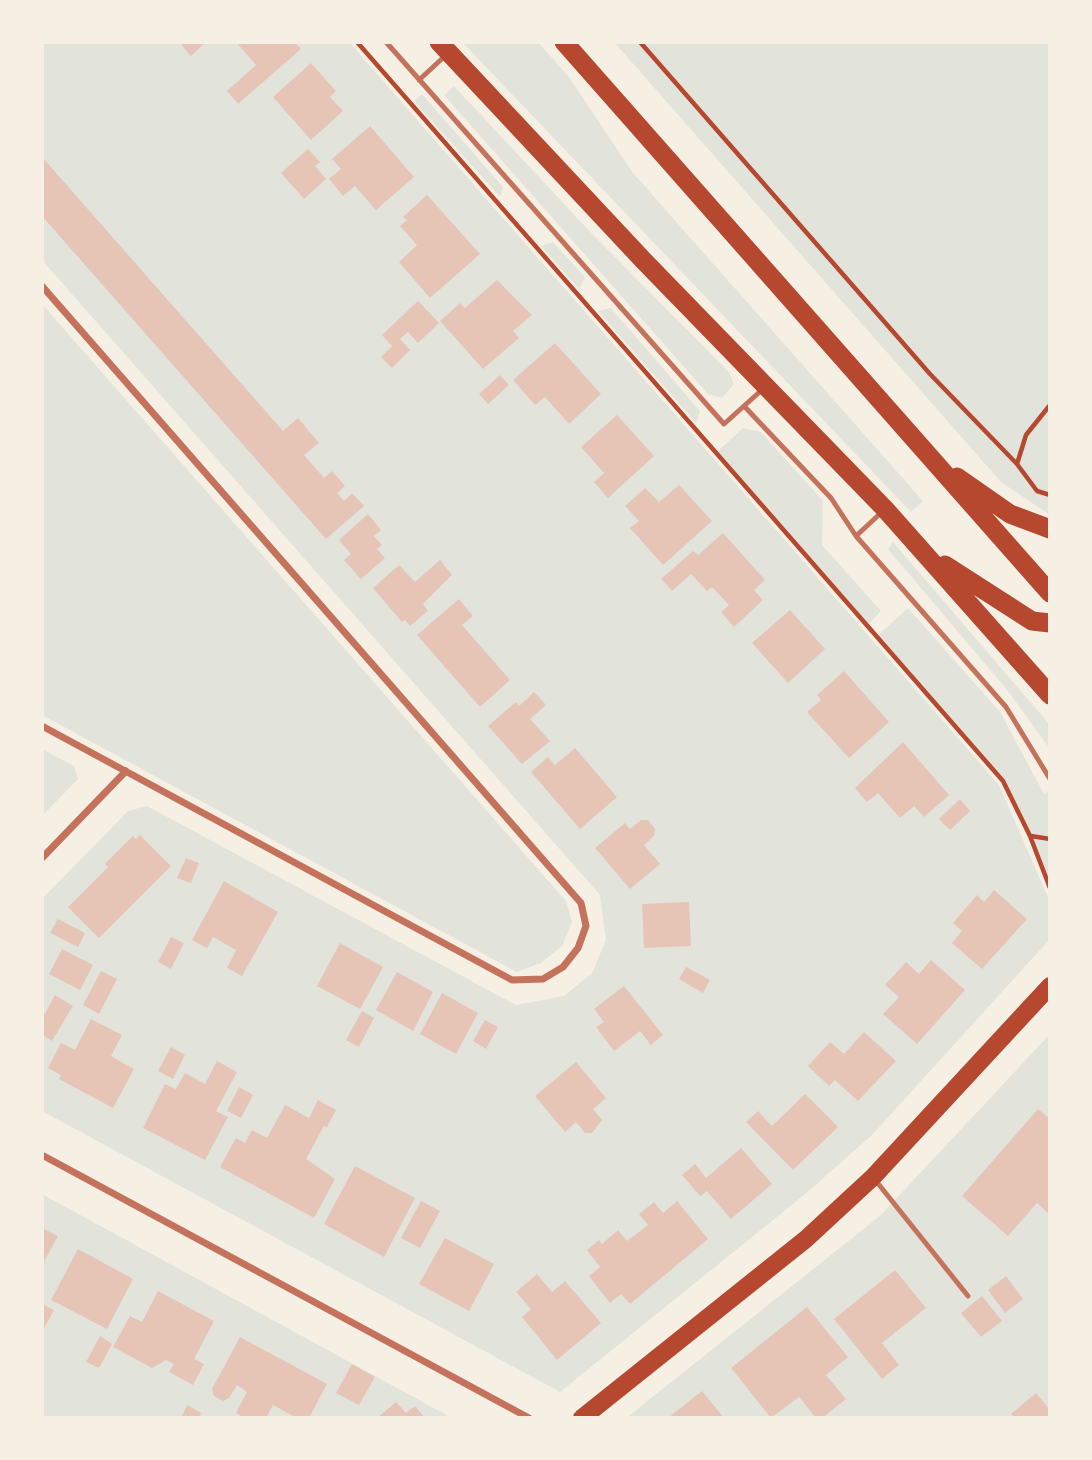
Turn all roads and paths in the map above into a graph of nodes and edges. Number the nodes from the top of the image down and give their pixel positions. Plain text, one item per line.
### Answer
1 (357, 42) edge
2 (386, 42) edge
3 (564, 42) edge
4 (640, 42) edge
5 (444, 48) edge
6 (419, 80) junction
7 (42, 286) edge
8 (766, 385) junction
9 (1050, 405) edge
10 (744, 406) junction
11 (933, 461) junction
12 (1017, 464) junction
13 (1050, 495) edge
14 (885, 509) junction
15 (1050, 529) edge
16 (856, 536) junction
17 (924, 551) junction
18 (1050, 593) edge
19 (1050, 623) edge
20 (1050, 695) edge
21 (42, 726) edge
22 (126, 771) junction
23 (1050, 779) edge
24 (1030, 836) junction
25 (1050, 839) edge
26 (42, 858) edge
27 (1050, 888) edge
28 (1050, 986) edge
29 (42, 1155) edge
30 (873, 1178) junction
31 (968, 1296) dead end
32 (529, 1418) edge
33 (582, 1418) edge

1 - 24 path
2 - 6 lane
3 - 11 highway
4 - 12 path
5 - 6 lane
5 - 8 highway
6 - 10 lane
7 - 22 street
8 - 10 lane
8 - 14 highway
9 - 12 path
10 - 16 lane
11 - 15 highway
11 - 18 highway
12 - 13 path
14 - 16 lane
14 - 17 highway
16 - 23 lane
17 - 19 highway
17 - 20 highway
21 - 22 street
22 - 26 street
24 - 25 path
24 - 27 path
28 - 30 main road
29 - 32 street
30 - 31 lane
30 - 33 main road

